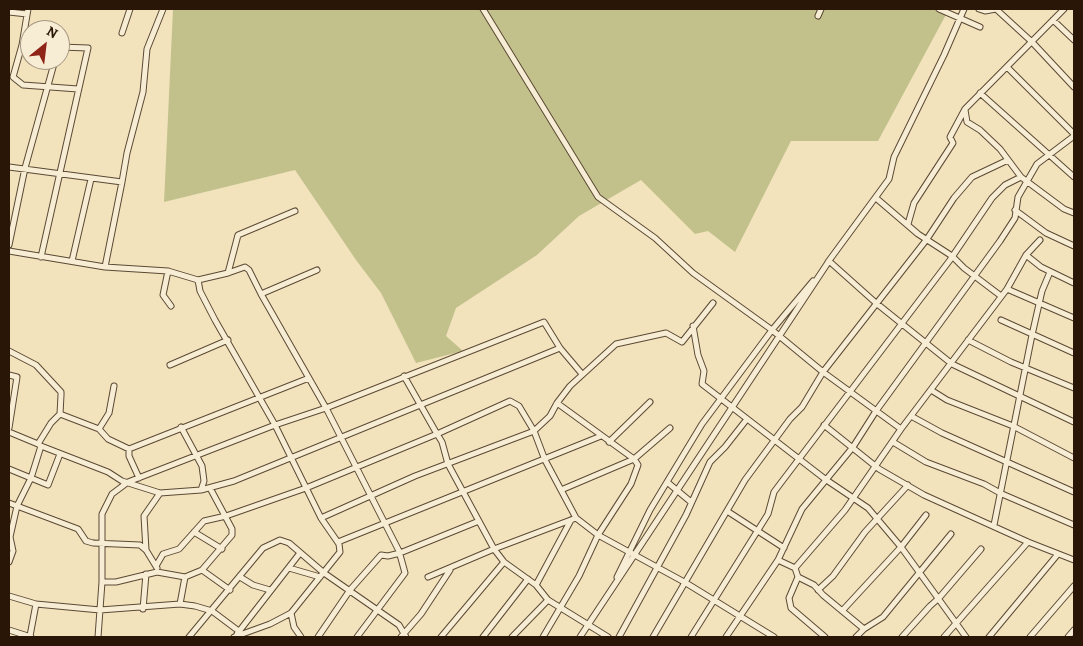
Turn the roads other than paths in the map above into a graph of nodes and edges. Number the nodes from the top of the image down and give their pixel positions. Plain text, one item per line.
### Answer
1 (130, 9) edge
2 (163, 9) edge
3 (483, 9) edge
4 (821, 9) edge
5 (940, 9) edge
6 (964, 9) edge
7 (979, 9) edge
8 (1064, 9) edge
9 (28, 11) edge
10 (9, 12) edge
11 (818, 16) dead end
12 (960, 18) junction
13 (1053, 20) junction
14 (980, 27) dead end
15 (122, 33) dead end
16 (1074, 40) edge
17 (1032, 42) junction
18 (70, 47) edge
19 (20, 51) edge
20 (1008, 67) junction
21 (52, 70) edge
22 (1074, 86) edge
23 (47, 87) junction
24 (78, 89) junction
25 (980, 93) junction
26 (965, 109) junction
27 (1074, 135) edge
28 (1049, 155) junction
29 (1008, 160) junction
30 (9, 167) edge
31 (25, 168) junction
32 (60, 174) junction
33 (1074, 177) edge
34 (1024, 178) junction
35 (91, 179) junction
36 (122, 182) junction
37 (876, 198) junction
38 (1015, 210) junction
39 (295, 211) dead end
40 (1074, 213) edge
41 (908, 224) junction
42 (926, 239) junction
43 (1040, 240) dead end
44 (9, 245) edge
45 (1074, 246) edge
46 (9, 251) edge
47 (1026, 255) junction
48 (952, 256) junction
49 (41, 257) junction
50 (72, 261) junction
51 (829, 261) junction
52 (105, 266) junction
53 (317, 270) dead end
54 (168, 271) junction
55 (1050, 272) junction
56 (228, 273) junction
57 (976, 277) junction
58 (198, 280) junction
59 (1074, 283) edge
60 (1007, 289) junction
61 (261, 294) junction
62 (1001, 296) junction
63 (1039, 302) junction
64 (712, 303) dead end
65 (876, 303) junction
66 (171, 306) dead end
67 (1074, 318) edge
68 (1001, 320) dead end
69 (902, 322) junction
70 (693, 326) junction
71 (772, 330) junction
72 (1032, 335) junction
73 (228, 340) junction
74 (968, 340) junction
75 (927, 343) junction
76 (560, 348) junction
77 (9, 351) edge
78 (1074, 352) edge
79 (170, 364) dead end
80 (952, 364) junction
81 (1026, 368) junction
82 (823, 372) junction
83 (582, 374) junction
84 (9, 375) edge
85 (404, 376) junction
86 (310, 378) junction
87 (114, 386) dead end
88 (1074, 388) edge
89 (931, 390) junction
90 (849, 391) junction
91 (1020, 397) junction
92 (258, 398) junction
93 (720, 399) junction
94 (650, 402) dead end
95 (557, 403) junction
96 (420, 404) junction
97 (326, 408) junction
98 (876, 411) junction
99 (60, 414) junction
100 (911, 416) junction
101 (747, 419) junction
102 (1074, 422) edge
103 (275, 425) junction
104 (824, 425) junction
105 (1013, 426) junction
106 (181, 427) junction
107 (9, 428) edge
108 (670, 428) dead end
109 (99, 429) junction
110 (900, 430) junction
111 (534, 431) junction
112 (9, 432) edge
113 (437, 434) junction
114 (601, 436) junction
115 (342, 437) junction
116 (775, 440) junction
117 (609, 442) junction
118 (893, 442) junction
119 (40, 445) junction
120 (853, 447) junction
121 (129, 449) junction
122 (60, 454) junction
123 (196, 457) junction
124 (290, 457) junction
125 (1074, 458) edge
126 (634, 459) junction
127 (799, 459) junction
128 (545, 460) junction
129 (1006, 460) junction
130 (448, 464) junction
131 (876, 466) junction
132 (357, 467) junction
133 (9, 469) edge
134 (31, 478) junction
135 (139, 478) junction
136 (824, 479) junction
137 (130, 482) junction
138 (667, 482) junction
139 (908, 485) junction
140 (210, 488) junction
141 (306, 488) junction
142 (201, 490) junction
143 (561, 490) junction
144 (464, 492) junction
145 (1074, 492) edge
146 (160, 493) junction
147 (1002, 494) junction
148 (372, 495) junction
149 (853, 498) junction
150 (690, 502) junction
151 (9, 503) edge
152 (17, 506) junction
153 (727, 511) junction
154 (926, 515) dead end
155 (226, 516) junction
156 (321, 518) junction
157 (573, 519) junction
158 (878, 519) junction
159 (478, 521) junction
160 (386, 523) junction
161 (994, 525) junction
162 (1074, 525) edge
163 (758, 530) junction
164 (194, 532) junction
165 (951, 534) dead end
166 (598, 535) junction
167 (9, 537) edge
168 (338, 542) junction
169 (1028, 542) junction
170 (101, 544) junction
171 (901, 547) junction
172 (784, 548) junction
173 (222, 549) junction
174 (494, 549) junction
175 (981, 549) dead end
176 (146, 550) junction
177 (629, 552) junction
178 (300, 553) junction
179 (400, 553) junction
180 (1058, 554) junction
181 (1074, 559) edge
182 (778, 560) junction
183 (9, 562) edge
184 (504, 562) junction
185 (156, 566) junction
186 (289, 568) junction
187 (452, 568) junction
188 (658, 568) junction
189 (796, 568) junction
190 (202, 570) junction
191 (157, 572) junction
192 (919, 572) junction
193 (146, 574) junction
194 (322, 575) junction
195 (185, 577) junction
196 (240, 577) junction
197 (428, 577) dead end
198 (798, 577) junction
199 (528, 578) junction
200 (102, 582) junction
201 (686, 583) junction
202 (536, 584) junction
203 (1074, 586) edge
204 (230, 590) junction
205 (270, 590) junction
206 (350, 590) junction
207 (818, 590) junction
208 (9, 596) edge
209 (940, 598) junction
210 (548, 600) junction
211 (713, 600) junction
212 (36, 604) junction
213 (180, 604) junction
214 (561, 608) junction
215 (144, 609) junction
216 (100, 610) junction
217 (212, 611) junction
218 (378, 611) junction
219 (842, 611) junction
220 (291, 613) junction
221 (739, 616) junction
222 (956, 624) junction
223 (588, 626) junction
224 (864, 629) junction
225 (9, 630) edge
226 (1074, 630) edge
227 (241, 634) edge
228 (31, 636) edge
229 (404, 636) edge
230 (98, 637) edge
231 (189, 637) edge
232 (235, 637) edge
233 (301, 637) edge
234 (318, 637) edge
235 (357, 637) edge
236 (441, 637) edge
237 (484, 637) edge
238 (512, 637) edge
239 (543, 637) edge
240 (580, 637) edge
241 (608, 637) edge
242 (619, 637) edge
243 (653, 637) edge
244 (691, 637) edge
245 (726, 637) edge
246 (774, 637) edge
247 (825, 637) edge
248 (856, 637) edge
249 (902, 637) edge
250 (944, 637) edge
251 (966, 637) edge
252 (989, 637) edge
253 (1030, 637) edge
254 (1068, 637) edge

1 - 15 street
2 - 36 street
3 - 71 street
4 - 11 street
5 - 12 street
6 - 12 street
7 - 17 street
8 - 13 street
9 - 10 street
12 - 14 street
12 - 37 street
13 - 16 street
13 - 17 street
17 - 20 street
17 - 22 street
18 - 24 street
19 - 23 street
20 - 25 street
20 - 27 street
21 - 23 street
23 - 24 street
23 - 31 street
24 - 32 street
25 - 26 street
25 - 28 street
26 - 29 street
26 - 41 street
27 - 28 street
28 - 33 street
28 - 34 street
29 - 34 street
29 - 42 street
30 - 31 street
31 - 32 street
31 - 44 street
32 - 35 street
32 - 49 street
34 - 38 street
34 - 40 street
34 - 48 street
35 - 36 street
35 - 50 street
36 - 52 street
37 - 41 street
37 - 51 street
38 - 45 street
38 - 57 street
39 - 56 street
41 - 42 street
42 - 48 street
42 - 65 street
43 - 47 street
46 - 49 street
47 - 55 street
47 - 60 street
48 - 57 street
48 - 69 street
49 - 50 street
50 - 52 street
51 - 65 street
51 - 71 street
51 - 240 street
52 - 54 street
53 - 61 street
54 - 58 street
54 - 66 street
55 - 59 street
55 - 63 street
56 - 58 street
56 - 61 street
57 - 62 street
57 - 75 street
58 - 73 street
60 - 62 street
60 - 63 street
61 - 86 street
62 - 74 street
63 - 67 street
63 - 72 street
64 - 70 street
65 - 69 street
65 - 82 street
68 - 72 street
69 - 75 street
69 - 90 street
70 - 83 street
70 - 93 street
71 - 82 street
71 - 93 street
72 - 78 street
72 - 81 street
73 - 79 street
73 - 92 street
74 - 80 street
74 - 81 street
75 - 80 street
75 - 98 street
76 - 83 street
76 - 85 street
76 - 96 street
77 - 99 street
80 - 89 street
80 - 91 street
81 - 88 street
81 - 91 street
82 - 90 street
82 - 116 street
83 - 95 street
84 - 107 street
85 - 96 street
85 - 97 street
86 - 92 street
86 - 97 street
87 - 109 street
89 - 100 street
89 - 105 street
90 - 98 street
90 - 104 street
91 - 102 street
91 - 105 street
92 - 103 street
92 - 106 street
93 - 101 street
93 - 138 street
94 - 117 street
95 - 111 street
95 - 114 street
96 - 113 street
96 - 115 street
97 - 103 street
97 - 115 street
98 - 110 street
98 - 120 street
99 - 109 street
99 - 119 street
100 - 110 street
100 - 129 street
101 - 116 street
101 - 150 street
103 - 123 street
103 - 124 street
104 - 120 street
104 - 127 street
105 - 125 street
105 - 129 street
106 - 121 street
106 - 123 street
108 - 126 street
109 - 121 street
110 - 118 street
111 - 113 street
111 - 128 street
111 - 130 street
112 - 119 street
113 - 130 street
113 - 132 street
114 - 117 street
114 - 128 street
115 - 124 street
115 - 132 street
116 - 127 street
116 - 153 street
117 - 126 street
118 - 131 street
118 - 147 street
119 - 122 street
119 - 134 street
120 - 131 street
120 - 136 street
121 - 135 street
122 - 134 street
122 - 137 street
123 - 135 street
123 - 142 street
124 - 140 street
124 - 141 street
126 - 143 street
126 - 166 street
127 - 136 street
127 - 163 street
128 - 143 street
128 - 144 street
129 - 145 street
129 - 147 street
130 - 144 street
130 - 148 street
131 - 139 street
131 - 149 street
132 - 141 street
132 - 148 street
133 - 134 street
134 - 152 street
135 - 137 street
136 - 149 street
136 - 172 street
137 - 146 street
137 - 170 street
138 - 150 street
138 - 177 street
139 - 158 street
139 - 161 street
140 - 142 street
140 - 155 street
141 - 155 street
141 - 156 street
142 - 146 street
143 - 157 street
144 - 159 street
144 - 160 street
146 - 176 street
147 - 161 street
147 - 162 street
148 - 156 street
148 - 160 street
149 - 158 street
149 - 189 street
150 - 188 street
151 - 152 street
152 - 167 street
152 - 170 street
153 - 163 street
153 - 201 street
154 - 171 street
155 - 164 street
155 - 173 street
156 - 168 street
157 - 166 street
157 - 174 street
157 - 202 street
158 - 171 street
158 - 207 street
159 - 174 street
159 - 179 street
160 - 168 street
160 - 179 street
161 - 169 street
163 - 172 street
163 - 211 street
164 - 173 street
164 - 185 street
165 - 192 street
166 - 177 street
166 - 214 street
167 - 183 street
168 - 194 street
169 - 180 street
169 - 222 street
170 - 176 street
170 - 200 street
171 - 192 street
171 - 219 street
172 - 182 street
173 - 190 street
174 - 184 street
174 - 187 street
175 - 209 street
176 - 185 street
177 - 188 street
177 - 223 street
178 - 186 street
178 - 194 street
178 - 196 street
179 - 206 street
179 - 218 street
180 - 181 street
180 - 252 street
182 - 189 street
182 - 221 street
184 - 199 street
184 - 236 street
185 - 191 street
186 - 194 street
186 - 205 street
187 - 197 street
187 - 229 street
188 - 201 street
188 - 242 street
189 - 198 street
190 - 195 street
190 - 204 street
191 - 193 street
191 - 195 street
192 - 209 street
192 - 224 street
193 - 200 street
193 - 215 street
194 - 206 street
194 - 220 street
195 - 213 street
196 - 204 street
196 - 205 street
198 - 207 street
198 - 247 street
199 - 202 street
199 - 237 street
200 - 216 street
201 - 211 street
201 - 243 street
202 - 210 street
203 - 253 street
204 - 217 street
205 - 227 street
206 - 218 street
206 - 234 street
207 - 219 street
208 - 212 street
209 - 222 street
209 - 249 street
210 - 214 street
210 - 238 street
211 - 221 street
211 - 244 street
212 - 216 street
212 - 228 street
213 - 215 street
213 - 217 street
214 - 223 street
214 - 239 street
215 - 216 street
216 - 230 street
217 - 227 street
217 - 231 street
218 - 229 street
218 - 235 street
219 - 224 street
220 - 232 street
220 - 233 street
221 - 245 street
221 - 246 street
222 - 250 street
222 - 251 street
223 - 240 street
223 - 241 street
224 - 248 street
225 - 228 street
226 - 254 street
227 - 232 street

